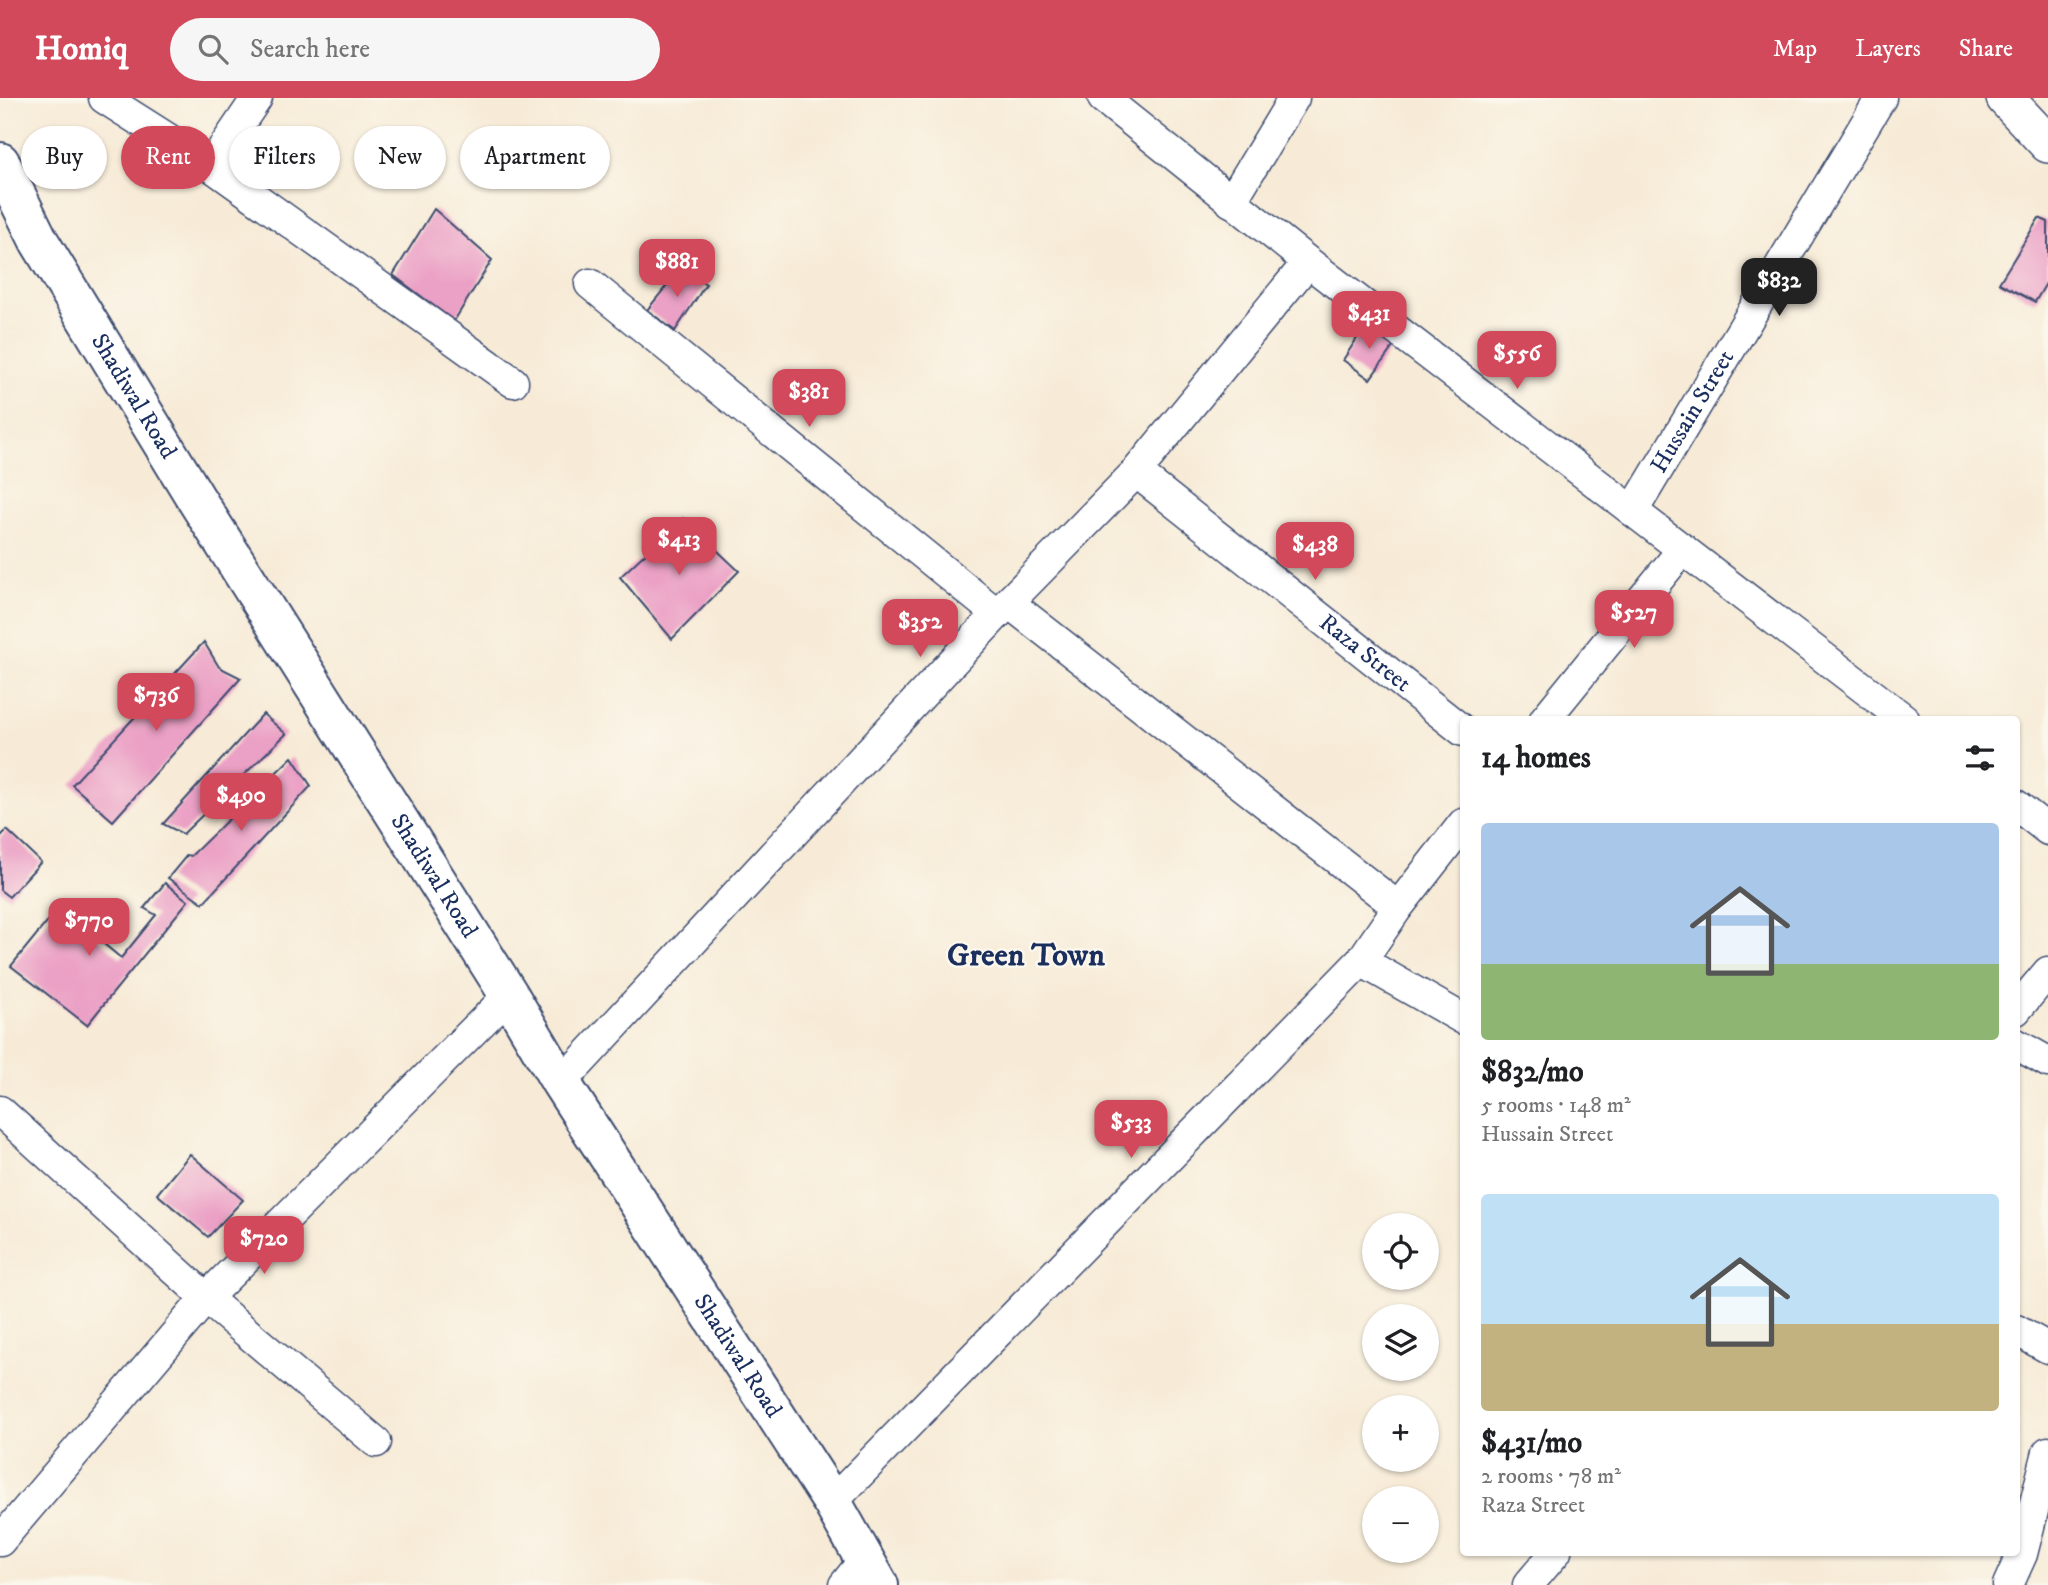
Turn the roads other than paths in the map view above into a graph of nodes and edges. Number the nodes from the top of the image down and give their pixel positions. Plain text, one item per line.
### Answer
1 (104, 98) edge
2 (257, 98) edge
3 (1103, 98) edge
4 (1294, 98) edge
5 (1881, 98) edge
6 (2005, 98) edge
7 (148, 126) edge
8 (2048, 144) edge
9 (215, 160) edge
10 (0, 162) edge
11 (215, 169) edge
12 (1231, 202) junction
13 (1308, 262) junction
14 (590, 284) dead end
15 (513, 382) dead end
16 (1136, 472) junction
17 (1633, 512) junction
18 (1683, 550) junction
19 (1003, 608) junction
20 (1547, 716) edge
21 (1900, 716) edge
22 (1460, 729) edge
23 (2020, 808) edge
24 (1460, 828) edge
25 (2048, 830) edge
26 (1398, 907) junction
27 (1361, 961) junction
28 (2048, 972) edge
29 (509, 995) junction
30 (2020, 1005) edge
31 (1460, 1017) edge
32 (2020, 1046) edge
33 (2048, 1062) edge
34 (561, 1083) junction
35 (0, 1111) edge
36 (206, 1298) junction
37 (2020, 1332) edge
38 (2048, 1348) edge
39 (376, 1443) dead end
40 (2048, 1452) edge
41 (832, 1502) junction
42 (0, 1541) edge
43 (1553, 1556) edge
44 (863, 1577) edge
45 (1528, 1585) edge
46 (2008, 1585) edge

1 - 7 street
2 - 9 street
3 - 12 street
4 - 12 street
5 - 17 street, Hussain Street
6 - 8 street
10 - 29 main road, Shadiwal Road
11 - 15 street
12 - 13 street
13 - 16 street
13 - 17 street
14 - 19 street
16 - 19 street
16 - 22 street, Raza Street
17 - 18 street
18 - 20 street
18 - 21 street
19 - 26 street
19 - 34 street
23 - 25 street
24 - 26 street
26 - 27 street
27 - 31 street
27 - 41 street
28 - 30 street
29 - 34 main road, Shadiwal Road
29 - 36 street
32 - 33 street
34 - 41 main road, Shadiwal Road
35 - 36 street
36 - 39 street
36 - 42 street
37 - 38 street
40 - 46 street
41 - 44 main road, Shadiwal Road
43 - 45 street

